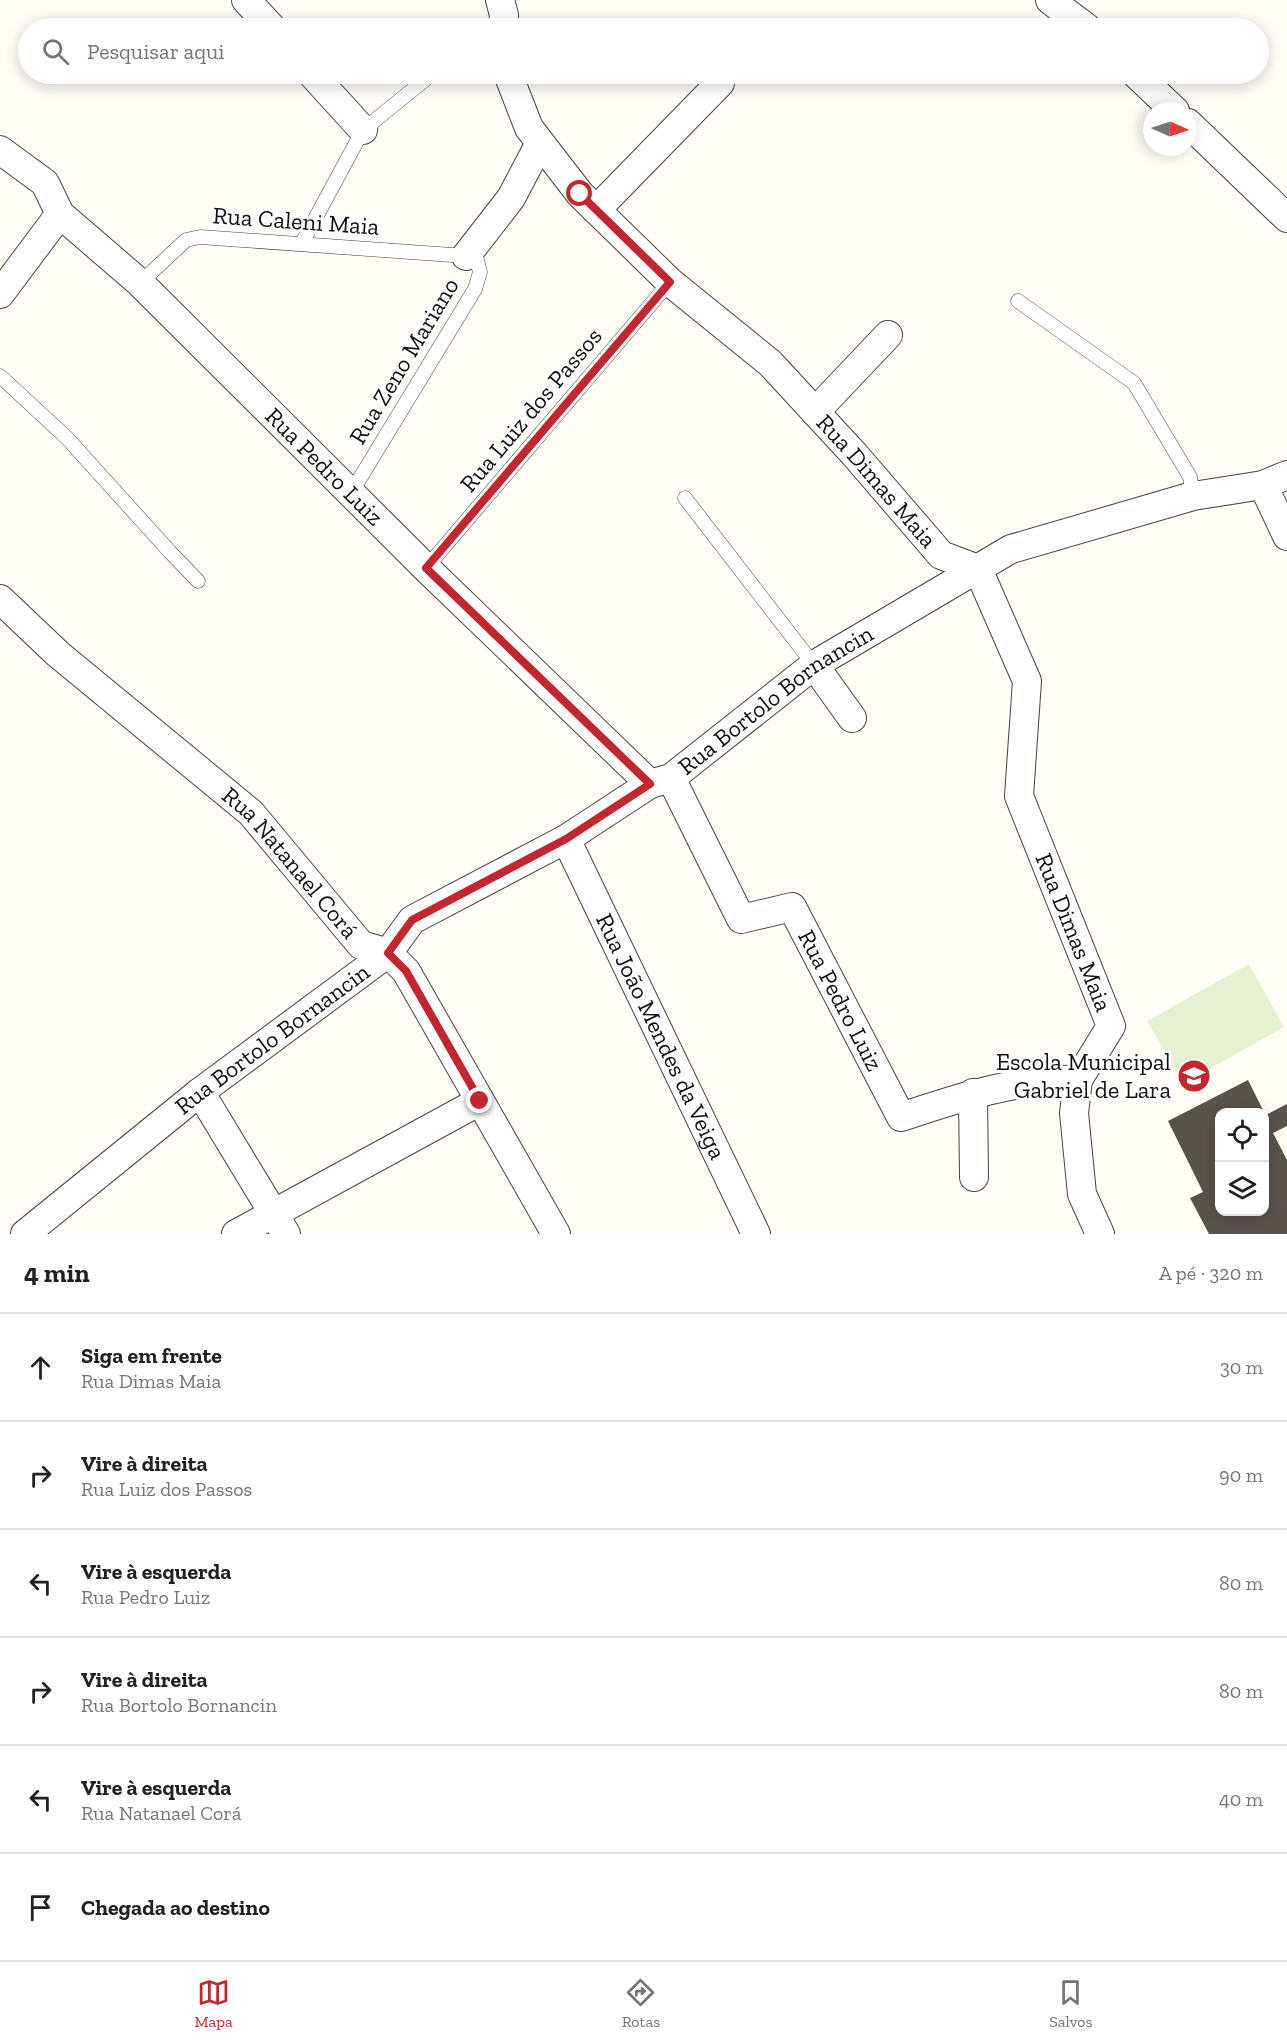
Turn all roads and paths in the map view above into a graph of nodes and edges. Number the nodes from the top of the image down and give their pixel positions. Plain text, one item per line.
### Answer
1 (246, 0) edge
2 (1050, 0) edge
3 (263, 18) edge
4 (1074, 18) edge
5 (321, 84) edge
6 (420, 84) edge
7 (512, 84) edge
8 (719, 84) edge
9 (1147, 84) edge
10 (1166, 102) edge
11 (363, 130) junction
12 (1197, 132) edge
13 (540, 143) junction
14 (0, 150) edge
15 (596, 210) junction
16 (60, 214) junction
17 (1287, 218) edge
18 (302, 243) junction
19 (466, 256) junction
20 (670, 282) junction
21 (140, 283) junction
22 (0, 294) edge
23 (1018, 301) dead end
24 (888, 335) dead end
25 (0, 376) edge
26 (815, 412) junction
27 (1275, 480) edge
28 (351, 493) junction
29 (1194, 496) junction
30 (685, 498) dead end
31 (1287, 536) edge
32 (426, 568) junction
33 (978, 568) junction
34 (198, 581) dead end
35 (0, 600) edge
36 (814, 665) junction
37 (852, 718) dead end
38 (661, 781) junction
39 (566, 839) junction
40 (388, 953) junction
41 (1078, 1080) junction
42 (200, 1092) junction
43 (973, 1093) junction
44 (480, 1101) junction
45 (974, 1177) dead end
46 (280, 1224) edge
47 (25, 1234) edge
48 (236, 1234) edge
49 (556, 1234) edge
50 (756, 1234) edge
51 (1100, 1234) edge

1 - 3 street
2 - 4 street
5 - 11 street
6 - 11 lane
7 - 13 street, Rua Dimas Maia
8 - 15 street
9 - 10 street
11 - 18 lane
12 - 17 street
13 - 15 street, Rua Dimas Maia
13 - 19 street
14 - 16 street, Rua Pedro Luiz
15 - 20 street, Rua Dimas Maia
16 - 21 street, Rua Pedro Luiz
16 - 22 street
18 - 19 lane, Rua Caleni Maia
18 - 21 lane, Rua Caleni Maia
19 - 28 lane, Rua Zeno Mariano
20 - 26 street, Rua Dimas Maia
20 - 32 lane, Rua Luiz dos Passos
21 - 28 street, Rua Pedro Luiz
23 - 29 lane
24 - 26 street
25 - 34 lane
26 - 33 street, Rua Dimas Maia
27 - 29 street, Rua Bortolo Bornancin
27 - 31 street
28 - 32 street, Rua Pedro Luiz
29 - 33 street, Rua Bortolo Bornancin
30 - 36 lane
32 - 38 street, Rua Pedro Luiz
33 - 36 street, Rua Bortolo Bornancin
33 - 41 street, Rua Dimas Maia
35 - 40 street, Rua Natanael Corá
36 - 37 street
36 - 38 street, Rua Bortolo Bornancin
38 - 39 street, Rua Bortolo Bornancin
38 - 43 street, Rua Pedro Luiz
39 - 40 street, Rua Bortolo Bornancin
39 - 50 street, Rua João Mendes da Veiga
40 - 42 street, Rua Bortolo Bornancin
40 - 44 street, Rua Natanael Corá
41 - 43 street, Rua Pedro Luiz
41 - 51 street, Rua Dimas Maia
42 - 46 street
42 - 47 street, Rua Bortolo Bornancin
43 - 45 street
44 - 46 street
44 - 49 street, Rua Natanael Corá
46 - 48 street

